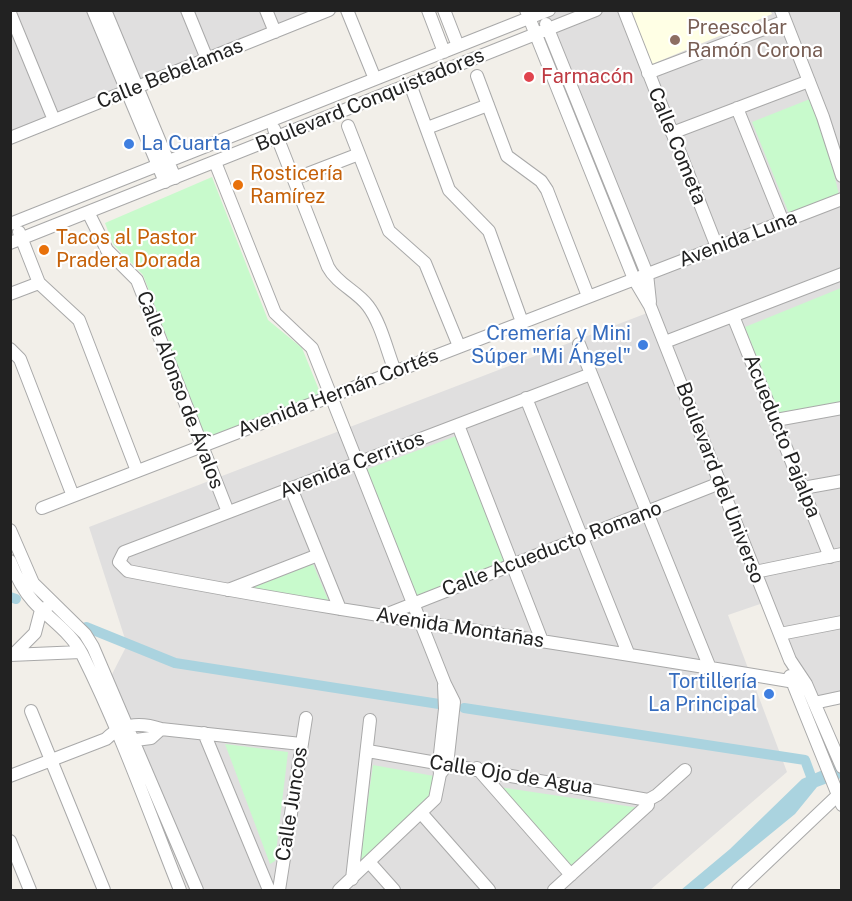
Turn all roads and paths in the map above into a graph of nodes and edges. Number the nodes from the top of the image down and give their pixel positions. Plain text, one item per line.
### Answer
1 (93, 10) edge
2 (105, 10) edge
3 (187, 10) edge
4 (266, 10) edge
5 (329, 10) edge
6 (347, 10) edge
7 (428, 10) edge
8 (444, 10) edge
9 (596, 10) edge
10 (624, 10) edge
11 (544, 11) edge
12 (10, 13) edge
13 (528, 14) edge
14 (783, 16) edge
15 (548, 29) junction
16 (274, 32) junction
17 (536, 34) junction
18 (458, 46) junction
19 (444, 52) junction
20 (207, 59) junction
21 (648, 74) junction
22 (477, 76) dead end
23 (375, 79) junction
24 (809, 81) junction
25 (410, 84) junction
26 (132, 89) junction
27 (488, 105) junction
28 (737, 108) junction
29 (54, 120) junction
30 (271, 121) junction
31 (348, 126) dead end
32 (427, 128) junction
33 (672, 133) junction
34 (277, 137) junction
35 (10, 138) edge
36 (359, 154) junction
37 (215, 162) junction
38 (163, 164) junction
39 (842, 176) edge
40 (294, 179) junction
41 (170, 180) junction
42 (842, 200) edge
43 (88, 212) junction
44 (783, 222) junction
45 (13, 224) edge
46 (16, 241) edge
47 (717, 247) junction
48 (647, 274) junction
49 (842, 274) edge
50 (634, 279) junction
51 (39, 283) junction
52 (10, 294) edge
53 (588, 296) junction
54 (650, 306) junction
55 (733, 315) junction
56 (522, 322) junction
57 (665, 342) junction
58 (579, 344) dead end
59 (459, 346) junction
60 (10, 349) edge
61 (395, 371) junction
62 (591, 374) junction
63 (331, 396) junction
64 (526, 398) junction
65 (842, 408) edge
66 (776, 420) junction
67 (458, 425) junction
68 (202, 446) junction
69 (357, 463) junction
70 (137, 471) junction
71 (842, 481) edge
72 (720, 483) junction
73 (291, 488) junction
74 (802, 488) junction
75 (73, 496) junction
76 (42, 508) dead end
77 (228, 512) junction
78 (647, 512) junction
79 (10, 530) edge
80 (581, 538) junction
81 (318, 555) junction
82 (836, 556) edge
83 (10, 561) edge
84 (119, 562) joint
85 (513, 565) junction
86 (755, 572) junction
87 (227, 591) junction
88 (413, 604) junction
89 (47, 607) junction
90 (340, 609) junction
91 (384, 616) junction
92 (421, 621) junction
93 (842, 622) edge
94 (780, 634) junction
95 (542, 641) junction
96 (81, 652) junction
97 (628, 653) junction
98 (12, 655) edge
99 (790, 660) junction
100 (710, 668) junction
101 (790, 681) junction
102 (806, 684) junction
103 (842, 697) edge
104 (814, 703) junction
105 (31, 711) dead end
106 (306, 718) dead end
107 (370, 720) dead end
108 (129, 725) junction
109 (160, 729) junction
110 (204, 733) junction
111 (118, 736) junction
112 (135, 741) junction
113 (814, 742) junction
114 (831, 742) junction
115 (301, 744) junction
116 (368, 752) junction
117 (51, 760) junction
118 (442, 767) junction
119 (477, 768) junction
120 (842, 768) edge
121 (685, 770) dead end
122 (10, 776) edge
123 (837, 795) edge
124 (648, 802) junction
125 (422, 814) junction
126 (10, 841) edge
127 (369, 862) junction
128 (571, 875) junction
129 (352, 879) junction
130 (30, 891) edge
131 (104, 891) edge
132 (180, 891) edge
133 (198, 891) edge
134 (269, 891) edge
135 (279, 891) edge
136 (339, 891) edge
137 (394, 891) edge
138 (489, 891) edge
139 (554, 891) edge
140 (738, 891) edge

1 - 26 street
2 - 26 street
3 - 20 street
4 - 16 street
5 - 16 street, Calle Bebelamas
6 - 23 street
7 - 19 street
8 - 18 street
9 - 15 street, Boulevard Conquistadores
10 - 21 street, Calle Cometa
11 - 13 street, Boulevard Conquistadores
11 - 15 street, Boulevard del Universo
12 - 29 street
13 - 17 street, Boulevard del Universo
13 - 18 street, Boulevard Conquistadores
14 - 21 street
14 - 24 street
15 - 17 street, Boulevard Conquistadores
15 - 48 street, Boulevard del Universo
16 - 20 street, Calle Bebelamas
17 - 25 street, Boulevard Conquistadores
17 - 50 street, Boulevard del Universo
18 - 19 street, Boulevard Conquistadores
19 - 23 street, Boulevard Conquistadores
20 - 26 street, Calle Bebelamas
21 - 33 street, Calle Cometa
22 - 27 street
23 - 30 street, Boulevard Conquistadores
24 - 28 street
24 - 39 street
25 - 32 street
25 - 34 street, Boulevard Conquistadores
26 - 29 street, Calle Bebelamas
26 - 38 street
27 - 32 street
27 - 53 street
28 - 33 street
28 - 44 street
29 - 35 street, Calle Bebelamas
30 - 34 street
30 - 38 street, Boulevard Conquistadores
31 - 36 street
32 - 56 street
33 - 47 street, Calle Cometa
34 - 37 street, Boulevard Conquistadores
34 - 40 street
36 - 40 street
36 - 59 street
37 - 41 street, Boulevard Conquistadores
37 - 63 street
38 - 41 street
38 - 45 street, Boulevard Conquistadores
40 - 61 street
41 - 43 street, Boulevard Conquistadores
42 - 44 street, Avenida Luna
43 - 46 street, Boulevard Conquistadores
43 - 68 street, Calle Alonso de Ávalos
44 - 47 street, Avenida Luna
45 - 46 street
46 - 51 street
47 - 48 street, Avenida Luna
48 - 50 street, Avenida Luna
48 - 54 street, Boulevard del Universo
49 - 55 street
50 - 53 street, Avenida Hernán Cortés
50 - 54 street, Boulevard del Universo
51 - 52 street
51 - 70 street
53 - 56 street, Avenida Hernán Cortés
54 - 57 street, Boulevard del Universo
55 - 57 street
55 - 66 street, Acueducto Pajalpa
56 - 59 street, Avenida Hernán Cortés
57 - 72 street, Boulevard del Universo
58 - 62 street
59 - 61 street, Avenida Hernán Cortés
60 - 75 street
61 - 63 street, Avenida Hernán Cortés
62 - 64 street, Avenida Cerritos
62 - 78 street
63 - 68 street, Avenida Hernán Cortés
63 - 69 street
64 - 67 street, Avenida Cerritos
64 - 80 street
65 - 66 street
66 - 74 street, Acueducto Pajalpa
67 - 69 street, Avenida Cerritos
67 - 85 street
68 - 70 street, Avenida Hernán Cortés
68 - 77 street, Calle Alonso de Ávalos
69 - 73 street, Avenida Cerritos
69 - 88 street
70 - 75 street, Avenida Hernán Cortés
71 - 74 street
72 - 78 street, Calle Acueducto Romano
72 - 86 street, Boulevard del Universo
73 - 77 street, Avenida Cerritos
73 - 81 street
74 - 82 street, Acueducto Pajalpa
75 - 76 street, Avenida Hernán Cortés
77 - 84 street, Avenida Cerritos
78 - 80 street, Calle Acueducto Romano
78 - 100 street
79 - 89 street
80 - 85 street, Calle Acueducto Romano
80 - 97 street
81 - 87 street
81 - 90 street
82 - 86 street
83 - 89 street
84 - 87 street, Avenida Montañas
85 - 88 street, Calle Acueducto Romano
85 - 95 street
86 - 94 street, Boulevard del Universo
87 - 90 street, Avenida Montañas
88 - 91 street, Calle Acueducto Romano
88 - 92 street
89 - 96 street
89 - 98 street
89 - 108 street
90 - 91 street, Avenida Montañas
91 - 92 street, Avenida Montañas
92 - 95 street, Avenida Montañas
92 - 118 street
93 - 94 street
94 - 99 street, Boulevard del Universo
95 - 97 street, Avenida Montañas
96 - 98 street
96 - 111 street
97 - 100 street, Avenida Montañas
99 - 101 street, Boulevard del Universo
99 - 102 street, Boulevard del Universo
100 - 101 street, Avenida Montañas
101 - 102 street, Avenida Montañas
101 - 113 street, Boulevard del Universo
102 - 104 street, Boulevard del Universo
103 - 104 street
104 - 114 street, Boulevard del Universo
105 - 117 street
106 - 115 street, Calle Juncos
107 - 116 street
108 - 109 street
108 - 111 street
108 - 112 street
109 - 110 street
109 - 112 street
110 - 115 street
110 - 134 street
111 - 112 street
111 - 117 street
111 - 132 street
112 - 133 street
113 - 114 street
113 - 123 street, Boulevard del Universo
114 - 120 street, Boulevard del Universo
115 - 135 street, Calle Juncos
116 - 118 street, Calle Ojo de Agua
116 - 129 street
117 - 122 street
117 - 131 street
118 - 119 street, Calle Ojo de Agua
118 - 125 street
119 - 124 street, Calle Ojo de Agua
119 - 128 street
121 - 124 street
123 - 140 street
124 - 128 street
125 - 127 street
125 - 138 street
126 - 130 street
127 - 129 street
127 - 137 street
128 - 139 street
129 - 136 street

